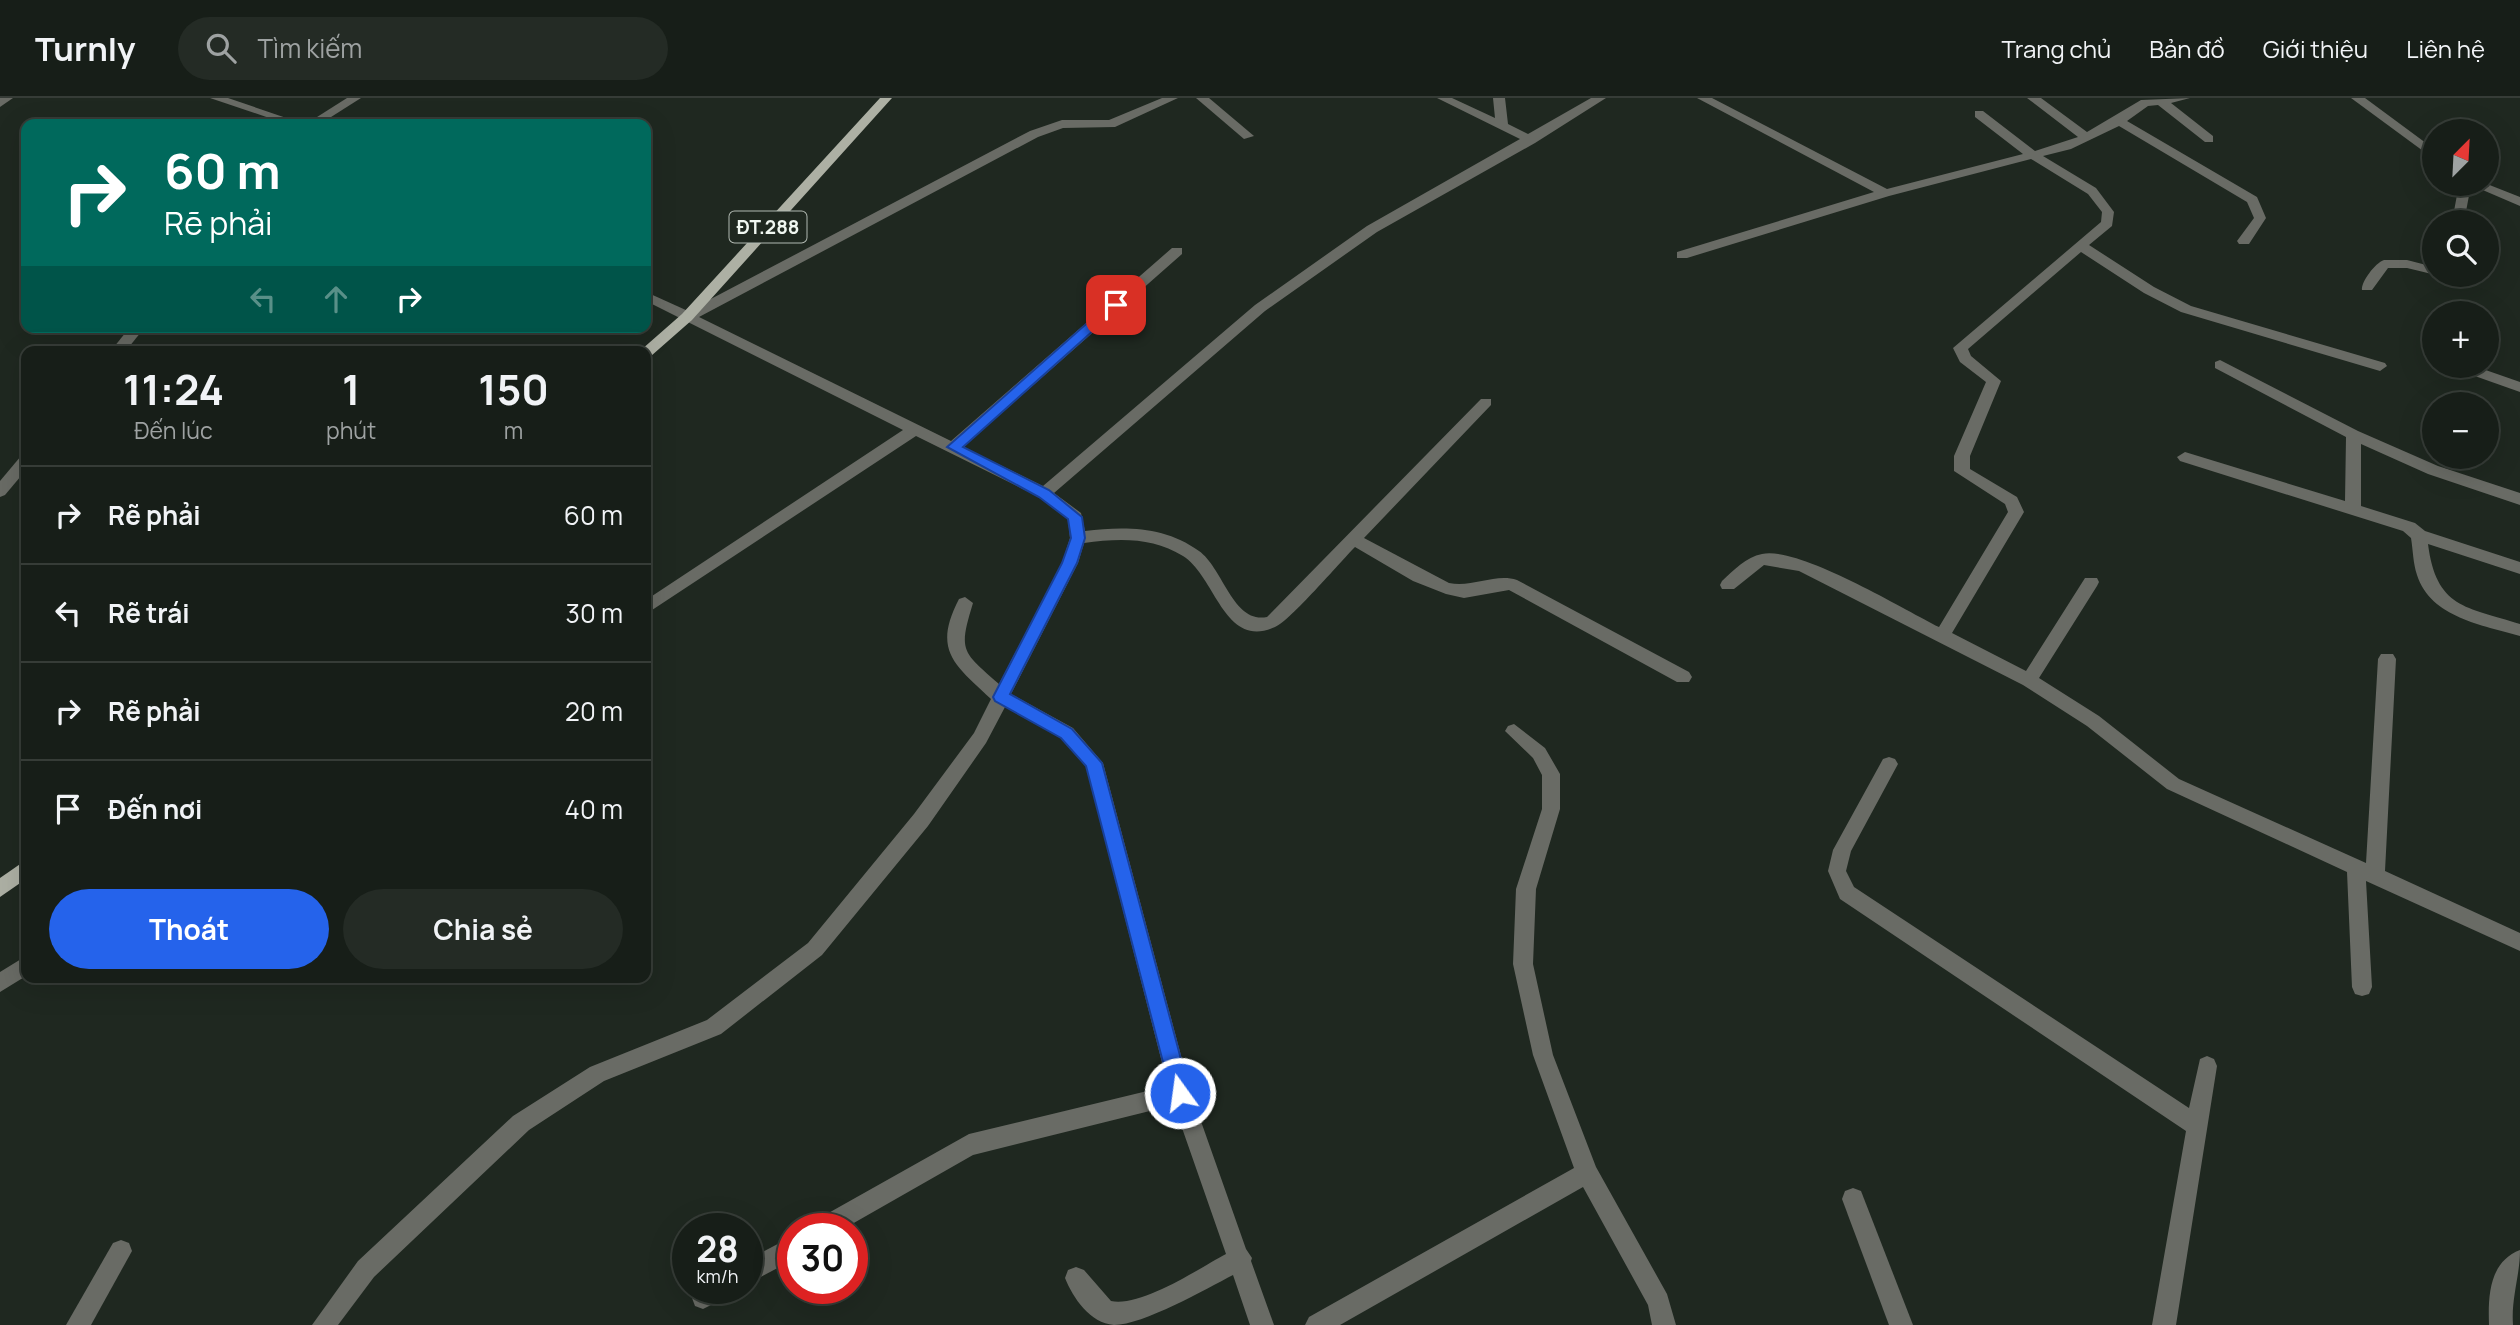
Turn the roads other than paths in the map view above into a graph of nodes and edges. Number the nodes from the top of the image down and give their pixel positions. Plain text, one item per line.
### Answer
1 (7, 98) edge
2 (216, 98) edge
3 (355, 98) edge
4 (887, 98) edge
5 (1172, 98) edge
6 (1202, 98) edge
7 (1443, 98) edge
8 (1499, 98) edge
9 (1600, 98) edge
10 (1703, 98) edge
11 (2034, 98) edge
12 (2184, 98) edge
13 (2357, 98) edge
14 (2161, 101) junction
15 (0, 103) edge
16 (1979, 114) dead end
17 (282, 119) edge
18 (320, 119) edge
19 (2117, 120) junction
20 (1502, 126) junction
21 (1248, 136) dead end
22 (2087, 138) junction
23 (2209, 139) dead end
24 (1531, 140) junction
25 (2422, 146) edge
26 (2033, 155) junction
27 (1885, 192) junction
28 (2499, 193) edge
29 (2520, 202) edge
30 (2244, 241) dead end
31 (2080, 245) junction
32 (1177, 251) dead end
33 (1682, 255) dead end
34 (2422, 268) edge
35 (2367, 287) dead end
36 (651, 299) edge
37 (687, 317) junction
38 (651, 349) edge
39 (2220, 365) dead end
40 (2380, 366) dead end
41 (2494, 378) edge
42 (2520, 387) edge
43 (1486, 402) dead end
44 (915, 429) junction
45 (2353, 435) junction
46 (953, 447) junction
47 (2185, 457) dead end
48 (21, 466) edge
49 (0, 491) edge
50 (1044, 493) junction
51 (2520, 499) edge
52 (2353, 508) junction
53 (2419, 535) junction
54 (1078, 538) junction
55 (1353, 539) junction
56 (2520, 568) edge
57 (2091, 582) dead end
58 (1728, 585) dead end
59 (964, 603) dead end
60 (651, 605) edge
61 (2520, 630) edge
62 (1941, 637) junction
63 (2387, 659) dead end
64 (1683, 677) dead end
65 (2029, 680) junction
66 (1001, 697) junction
67 (1514, 732) dead end
68 (1889, 764) dead end
69 (2356, 868) junction
70 (21, 873) edge
71 (2375, 876) junction
72 (0, 889) edge
73 (2520, 942) edge
74 (21, 968) edge
75 (0, 983) edge
76 (2362, 987) dead end
77 (2207, 1066) dead end
78 (1180, 1093) junction
79 (2197, 1126) junction
80 (1587, 1173) junction
81 (1853, 1199) dead end
82 (850, 1213) edge
83 (121, 1251) dead end
84 (1241, 1258) junction
85 (2520, 1261) edge
86 (1076, 1278) dead end
87 (78, 1325) edge
88 (324, 1325) edge
89 (1262, 1325) edge
90 (1317, 1325) edge
91 (1664, 1325) edge
92 (1901, 1325) edge
93 (2164, 1325) edge
94 (2501, 1325) edge

1 - 15 street
2 - 17 street
3 - 18 street
4 - 37 main road, ĐT.288
5 - 37 street
6 - 21 street
7 - 20 street
8 - 20 street
9 - 24 street
10 - 27 street
11 - 22 street
12 - 14 street
13 - 25 street
14 - 19 street
14 - 23 street
16 - 26 street
19 - 22 street
19 - 30 street
20 - 24 street
22 - 26 street
24 - 50 street
26 - 27 street
26 - 31 street
27 - 33 street
28 - 29 street
31 - 40 street
31 - 62 street
32 - 46 street
34 - 35 street
36 - 37 street
37 - 38 main road, ĐT.288
37 - 44 street
39 - 45 street
41 - 42 street
43 - 55 street
44 - 46 street
44 - 60 street
45 - 51 street
45 - 52 street
46 - 50 street
47 - 52 street
48 - 49 street
50 - 54 street
52 - 53 street
53 - 56 street
53 - 61 street
54 - 55 street
54 - 66 street
55 - 64 street
57 - 65 street
58 - 62 street
59 - 66 street
62 - 65 street
63 - 71 street
65 - 69 street
66 - 78 street
66 - 88 street
67 - 80 street
68 - 79 street
69 - 71 street
69 - 76 street
70 - 72 main road
71 - 73 street
74 - 75 street
77 - 79 street
78 - 82 street
78 - 84 street
79 - 93 street
80 - 90 street
80 - 91 street
81 - 92 street
83 - 87 street
84 - 86 street
84 - 89 street
85 - 94 street

